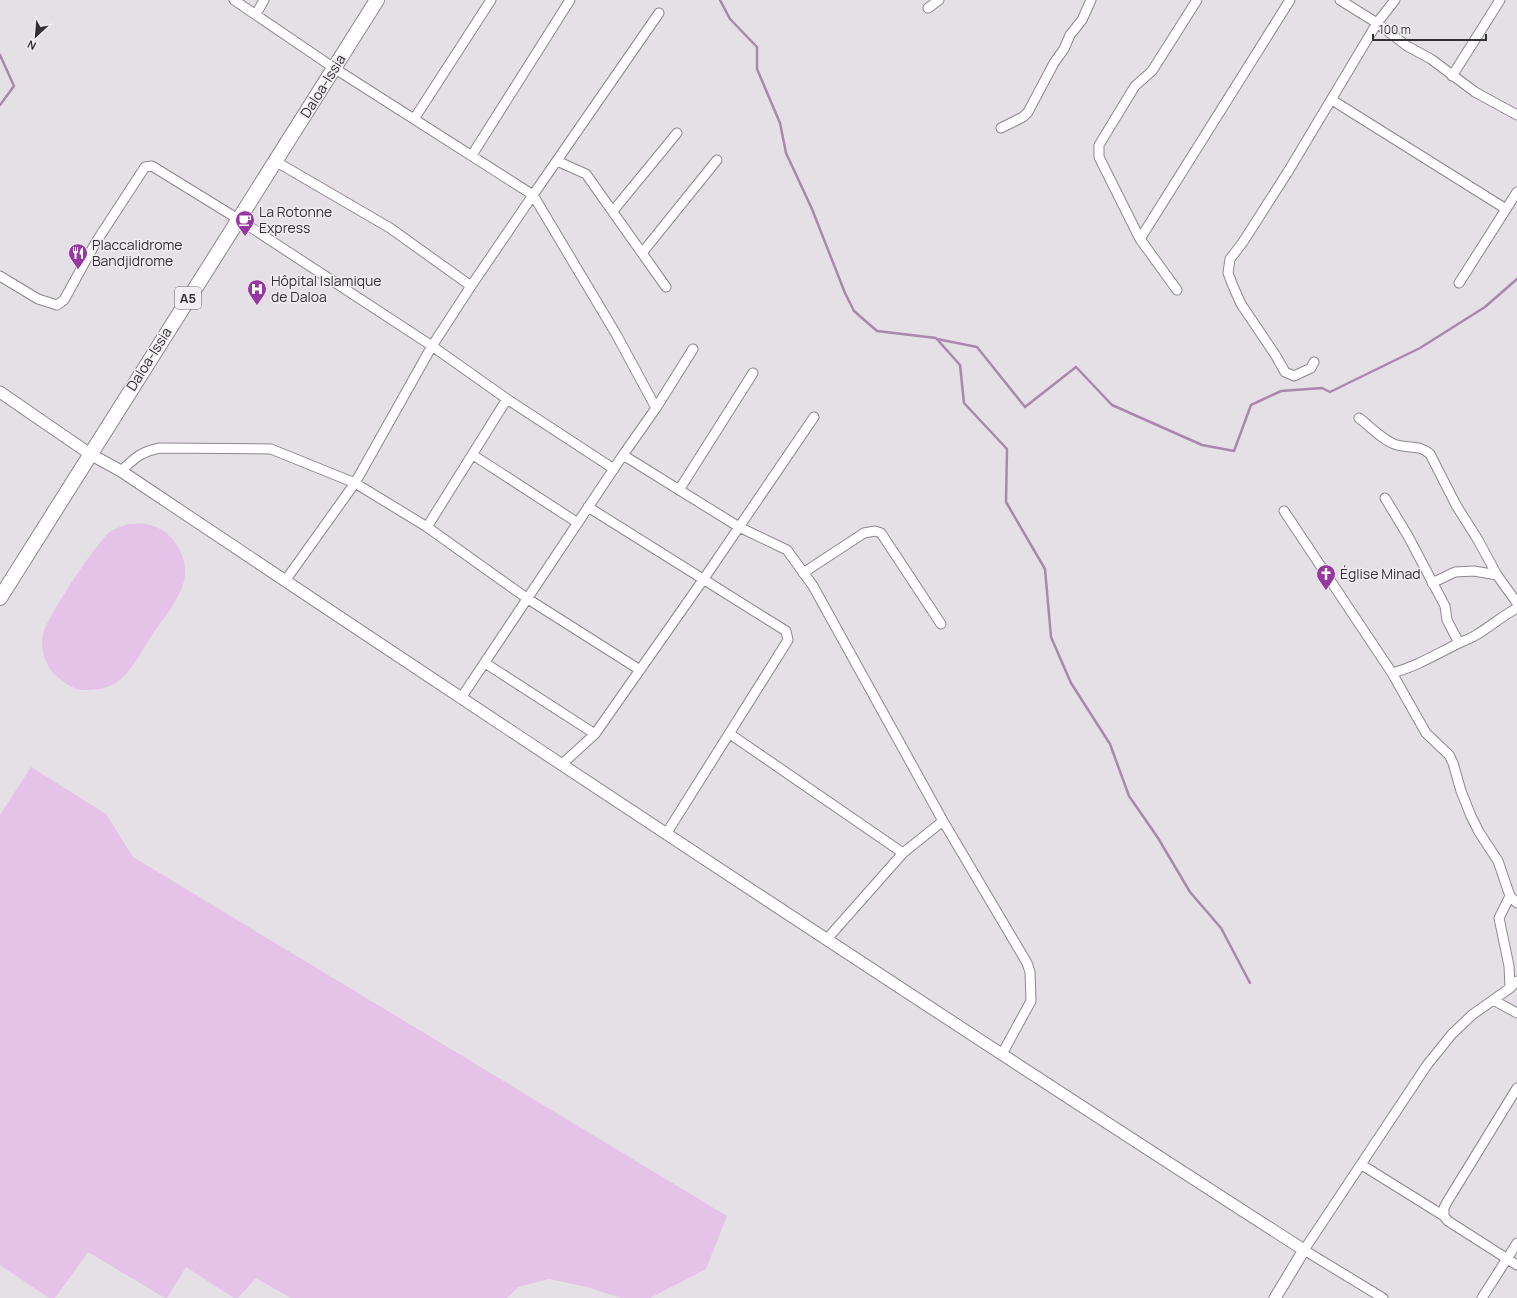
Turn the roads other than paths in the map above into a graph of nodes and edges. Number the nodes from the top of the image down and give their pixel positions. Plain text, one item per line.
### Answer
1 (234, 0) edge
2 (264, 0) edge
3 (377, 0) edge
4 (491, 0) edge
5 (570, 0) edge
6 (939, 0) edge
7 (1091, 0) edge
8 (1197, 0) edge
9 (1290, 0) edge
10 (1340, 0) edge
11 (1395, 0) edge
12 (1500, 0) edge
13 (928, 8) dead end
14 (659, 13) dead end
15 (256, 14) junction
16 (1377, 23) junction
17 (334, 68) junction
18 (1452, 76) junction
19 (1332, 100) junction
20 (1517, 115) edge
21 (414, 119) junction
22 (1001, 128) dead end
23 (677, 133) dead end
24 (472, 155) junction
25 (717, 160) dead end
26 (275, 161) junction
27 (557, 161) junction
28 (1517, 192) edge
29 (533, 195) junction
30 (1506, 209) junction
31 (613, 211) junction
32 (238, 219) junction
33 (1140, 239) junction
34 (642, 253) junction
35 (0, 276) edge
36 (1459, 283) dead end
37 (471, 286) junction
38 (666, 287) dead end
39 (1177, 290) dead end
40 (432, 346) junction
41 (692, 349) dead end
42 (1314, 362) dead end
43 (753, 373) dead end
44 (0, 392) edge
45 (507, 399) junction
46 (656, 408) junction
47 (814, 417) dead end
48 (1359, 418) dead end
49 (90, 454) junction
50 (473, 455) junction
51 (623, 455) junction
52 (614, 469) junction
53 (121, 471) junction
54 (355, 482) junction
55 (679, 490) junction
56 (1385, 498) dead end
57 (588, 508) junction
58 (1284, 511) dead end
59 (578, 523) junction
60 (427, 527) junction
61 (739, 527) junction
62 (803, 573) junction
63 (1497, 575) junction
64 (703, 580) junction
65 (286, 581) junction
66 (1432, 582) junction
67 (0, 598) edge
68 (528, 598) junction
69 (1517, 603) edge
70 (1517, 608) edge
71 (942, 624) dead end
72 (1459, 643) junction
73 (485, 663) junction
74 (640, 670) junction
75 (1392, 673) junction
76 (461, 698) junction
77 (596, 734) junction
78 (730, 734) junction
79 (561, 765) junction
80 (943, 821) junction
81 (666, 834) junction
82 (903, 853) junction
83 (1510, 896) junction
84 (1517, 903) edge
85 (827, 939) junction
86 (1517, 981) edge
87 (1510, 988) junction
88 (1493, 1000) junction
89 (1517, 1013) edge
90 (1002, 1054) junction
91 (1517, 1088) edge
92 (1362, 1165) junction
93 (1444, 1216) junction
94 (1517, 1243) edge
95 (1304, 1250) junction
96 (1507, 1258) junction
97 (1517, 1265) edge
98 (1275, 1298) edge
99 (1383, 1298) edge
100 (1482, 1298) edge

1 - 15 street
2 - 15 street
3 - 17 main road, Daloa-Issia / A5
4 - 21 street
5 - 24 street
6 - 13 street
7 - 22 street
8 - 33 street
9 - 33 street
10 - 16 street
11 - 16 street
12 - 18 street
14 - 27 street
15 - 17 street
16 - 18 street
16 - 19 street
17 - 21 street
17 - 26 main road, Daloa-Issia / A5
18 - 20 street
19 - 30 street
19 - 42 street
21 - 24 street
23 - 31 street
24 - 29 street
25 - 34 street
26 - 32 main road, Daloa-Issia / A5
26 - 37 street
27 - 29 street
27 - 31 street
28 - 30 street
29 - 37 street
29 - 46 street
30 - 36 street
31 - 34 street
32 - 35 street
32 - 40 street
32 - 49 main road, Daloa-Issia / A5
33 - 39 street
34 - 38 street
37 - 40 street
40 - 45 street
40 - 54 street
41 - 46 street
43 - 55 street
44 - 49 street
45 - 50 street
45 - 52 street
46 - 51 street
47 - 61 street
48 - 63 street
49 - 53 street
49 - 67 main road, Daloa-Issia / A5
50 - 59 street
50 - 60 street
51 - 52 street
51 - 55 street
52 - 57 street
53 - 54 street
53 - 65 street
54 - 60 street
54 - 65 street
55 - 61 street
56 - 66 street
57 - 59 street
57 - 64 street
58 - 75 street
59 - 68 street
60 - 68 street
61 - 62 street
61 - 64 street
62 - 71 street
62 - 80 street
63 - 66 street
63 - 69 street
64 - 74 street
64 - 78 street
65 - 76 street
66 - 72 street
68 - 73 street
68 - 74 street
70 - 72 street
72 - 75 street
73 - 76 street
73 - 77 street
74 - 77 street
75 - 83 street
76 - 79 street
77 - 79 street
78 - 81 street
78 - 82 street
79 - 81 street
80 - 82 street
80 - 90 street
81 - 85 street
82 - 85 street
83 - 84 street
83 - 87 street
85 - 90 street
86 - 87 street
87 - 88 street
88 - 89 street
88 - 92 street
90 - 95 street
91 - 93 street
92 - 93 street
92 - 95 street
93 - 96 street
94 - 96 street
95 - 98 street
95 - 99 street
96 - 97 street
96 - 100 street

